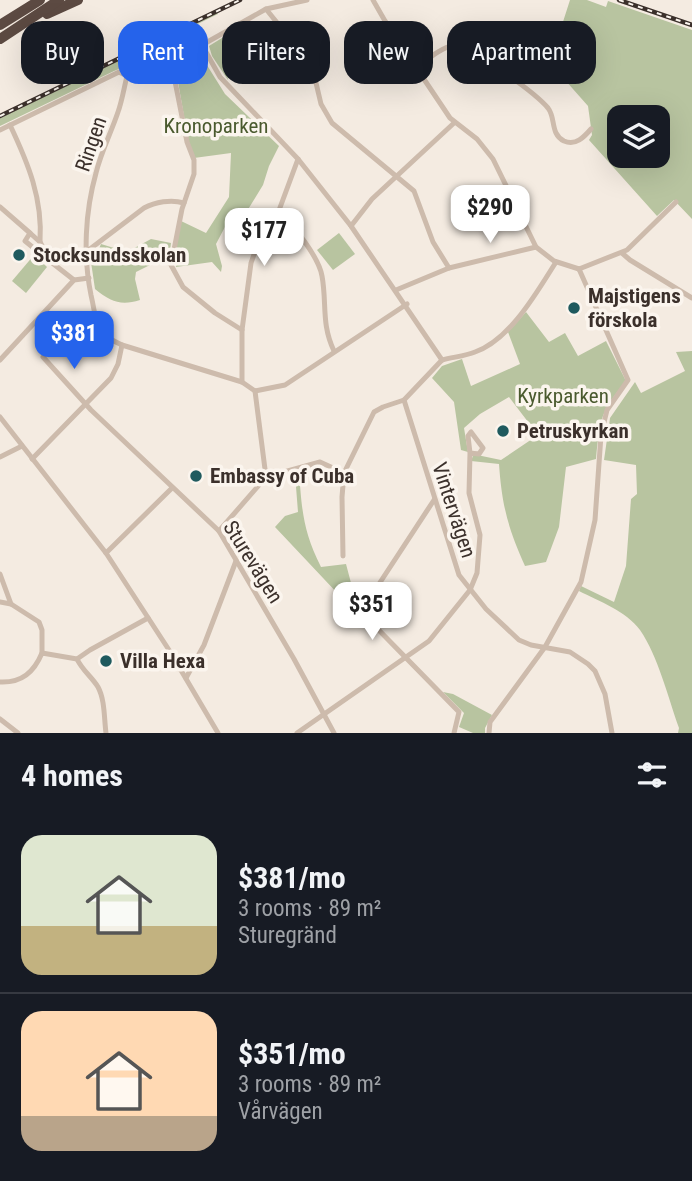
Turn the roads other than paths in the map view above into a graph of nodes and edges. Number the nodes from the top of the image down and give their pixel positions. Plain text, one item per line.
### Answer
1 (40, 0) edge
2 (59, 0) edge
3 (78, 0) edge
4 (307, 0) edge
5 (373, 0) edge
6 (267, 9) junction
7 (27, 21) edge
8 (30, 21) edge
9 (386, 21) edge
10 (0, 25) edge
11 (21, 25) edge
12 (0, 39) edge
13 (208, 42) edge
14 (208, 56) edge
15 (118, 72) edge
16 (125, 84) edge
17 (176, 84) edge
18 (427, 84) edge
19 (518, 84) edge
20 (454, 123) junction
21 (10, 125) junction
22 (591, 129) dead end
23 (0, 130) edge
24 (298, 159) junction
25 (398, 176) junction
26 (676, 202) dead end
27 (184, 203) junction
28 (0, 207) edge
29 (278, 213) junction
30 (351, 226) junction
31 (30, 233) junction
32 (40, 242) junction
33 (536, 247) junction
34 (86, 252) junction
35 (622, 253) junction
36 (51, 262) junction
37 (556, 262) junction
38 (449, 268) junction
39 (579, 269) junction
40 (89, 278) junction
41 (74, 280) junction
42 (396, 290) junction
43 (692, 298) edge
44 (407, 304) junction
45 (242, 330) junction
46 (122, 345) junction
47 (334, 351) junction
48 (43, 357) dead end
49 (0, 360) edge
50 (442, 360) junction
51 (242, 382) junction
52 (255, 391) junction
53 (404, 400) junction
54 (85, 403) junction
55 (0, 417) edge
56 (22, 446) junction
57 (470, 453) dead end
58 (0, 457) edge
59 (32, 459) junction
60 (344, 473) junction
61 (266, 477) junction
62 (172, 488) junction
63 (434, 500) junction
64 (219, 531) junction
65 (106, 552) junction
66 (343, 556) dead end
67 (236, 561) junction
68 (0, 574) edge
69 (470, 590) junction
70 (0, 602) edge
71 (11, 604) junction
72 (148, 618) junction
73 (545, 647) junction
74 (43, 653) junction
75 (405, 657) junction
76 (77, 659) junction
77 (186, 678) junction
78 (0, 682) edge
79 (323, 715) junction
80 (0, 719) edge
81 (18, 733) edge
82 (106, 733) edge
83 (218, 733) edge
84 (297, 733) edge
85 (334, 733) edge
86 (454, 733) edge
87 (489, 733) edge
88 (612, 733) edge

1 - 10 highway
2 - 7 highway
3 - 8 highway
4 - 6 street
5 - 9 street
6 - 13 street
6 - 25 street
11 - 12 highway
14 - 24 street
15 - 21 street
16 - 34 street, Ringen
17 - 27 street
18 - 20 street
19 - 22 street
20 - 25 street
20 - 33 street
21 - 23 street
21 - 32 street
24 - 29 street
24 - 30 street
25 - 30 street
25 - 38 street
26 - 35 street
27 - 34 street
27 - 45 street
28 - 31 street
29 - 45 street
29 - 47 street
30 - 42 street
31 - 32 street
31 - 36 street
32 - 36 street
33 - 37 street
33 - 38 street
34 - 40 street, Ringen
35 - 39 street
35 - 43 street
36 - 41 street
37 - 39 street
37 - 50 street
38 - 42 street
39 - 73 street
40 - 41 street
40 - 46 street, Ringen
41 - 49 street
42 - 44 street
44 - 47 street
44 - 50 street
45 - 51 street
46 - 51 street, Ringen
46 - 54 street
47 - 52 street
48 - 54 street, Sturevägen
50 - 53 street
51 - 52 street, Ringen
52 - 61 street
53 - 60 street
53 - 63 street, Vintervägen
54 - 59 street
54 - 62 street, Sturevägen
55 - 56 street
56 - 58 street
56 - 59 street
57 - 69 street
59 - 65 street
60 - 61 street
60 - 66 street
61 - 64 street
62 - 64 street, Sturevägen
62 - 65 street
63 - 69 street, Vintervägen
63 - 75 street
64 - 67 street, Sturevägen
65 - 72 street
67 - 77 street
67 - 79 street, Sturevägen
68 - 71 street
69 - 73 street, Vintervägen
69 - 75 street
70 - 71 street
71 - 74 street
72 - 76 street
72 - 77 street
73 - 87 street
73 - 88 street, Vintervägen
74 - 76 street
74 - 78 street
75 - 79 street
75 - 86 street
76 - 82 street
77 - 83 street
79 - 84 street
79 - 85 street, Sturevägen
80 - 81 street

